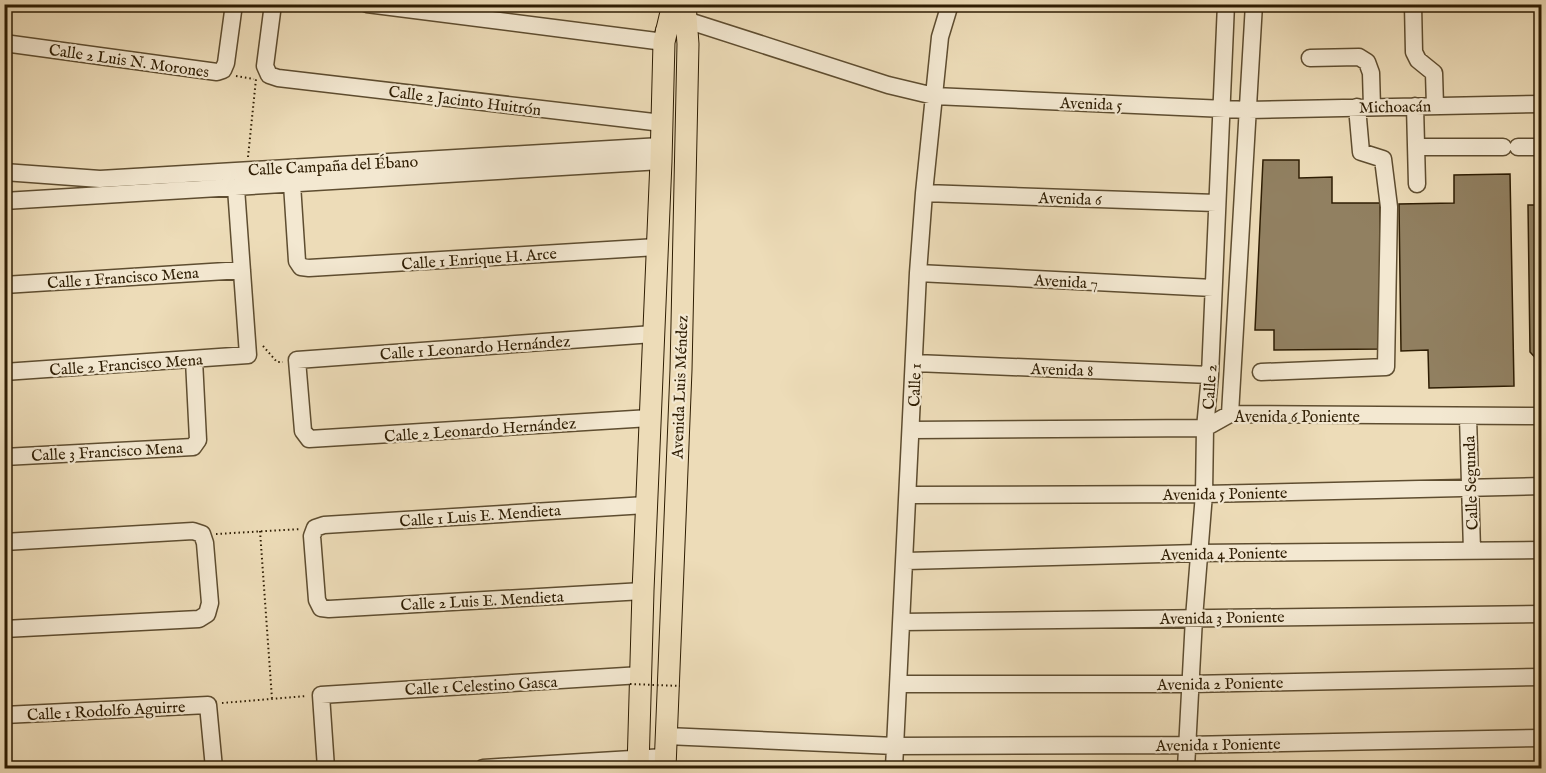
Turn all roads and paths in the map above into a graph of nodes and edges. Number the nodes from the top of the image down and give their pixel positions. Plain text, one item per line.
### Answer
1 (234, 4) edge
2 (273, 4) edge
3 (367, 4) edge
4 (662, 4) edge
5 (950, 4) edge
6 (1212, 4) edge
7 (1254, 4) edge
8 (1413, 4) edge
9 (1226, 5) edge
10 (682, 10) edge
11 (664, 42) junction
12 (4, 44) edge
13 (1310, 58) dead end
14 (223, 70) junction
15 (262, 77) junction
16 (934, 96) junction
17 (1542, 104) edge
18 (1416, 106) junction
19 (1435, 106) junction
20 (1365, 107) junction
21 (1221, 108) junction
22 (1248, 110) junction
23 (663, 123) junction
24 (1416, 147) junction
25 (1542, 147) edge
26 (661, 154) junction
27 (247, 170) junction
28 (4, 172) edge
29 (292, 184) junction
30 (1417, 184) dead end
31 (236, 188) junction
32 (924, 193) junction
33 (4, 201) edge
34 (1216, 203) junction
35 (657, 247) junction
36 (242, 270) junction
37 (918, 273) junction
38 (4, 285) edge
39 (1213, 288) junction
40 (653, 334) junction
41 (247, 349) junction
42 (194, 360) junction
43 (297, 360) junction
44 (915, 363) junction
45 (4, 372) edge
46 (1261, 372) dead end
47 (1210, 375) junction
48 (1230, 414) junction
49 (1542, 416) edge
50 (1468, 417) junction
51 (650, 418) junction
52 (1205, 428) junction
53 (912, 430) junction
54 (4, 457) edge
55 (1542, 486) edge
56 (1471, 487) junction
57 (1204, 494) junction
58 (909, 495) junction
59 (646, 505) junction
60 (315, 528) junction
61 (260, 531) junction
62 (202, 534) junction
63 (4, 542) edge
64 (1472, 550) junction
65 (1542, 550) edge
66 (1200, 553) junction
67 (906, 561) junction
68 (643, 591) junction
69 (1542, 614) edge
70 (1194, 618) junction
71 (902, 622) junction
72 (4, 629) edge
73 (1542, 676) edge
74 (635, 680) junction
75 (899, 684) junction
76 (1190, 684) junction
77 (680, 686) dead end
78 (321, 695) junction
79 (272, 699) junction
80 (208, 705) junction
81 (4, 715) edge
82 (666, 735) junction
83 (1542, 738) edge
84 (1187, 745) junction
85 (895, 746) junction
86 (651, 764) edge
87 (214, 768) edge
88 (326, 768) edge
89 (483, 768) edge
90 (894, 768) edge
91 (1186, 768) edge

1 - 14 street, Calle 2 Luis N. Morones
2 - 15 street
3 - 11 street
4 - 11 street, Avenida Luis Méndez
5 - 16 street, Calle 1
6 - 9 street
7 - 22 street, Calle 2
8 - 19 street
9 - 21 street, Calle 2
10 - 11 main road, Avenida Luis Méndez
10 - 16 street, Avenida 5
10 - 82 main road, Avenida Luis Méndez
11 - 23 main road, Avenida Luis Méndez
12 - 14 street, Calle 2 Luis N. Morones
13 - 20 street
14 - 15 path
15 - 23 street, Calle 2 Jacinto Huitrón
15 - 27 path
16 - 21 street, Avenida 5
16 - 32 street, Calle 1
17 - 19 street, Michoacán
18 - 19 street, Michoacán
18 - 20 street, Michoacán
18 - 24 street
20 - 22 street, Michoacán
20 - 46 street
21 - 22 street, Avenida 5
21 - 34 street, Calle 2
22 - 48 street, Calle 2
23 - 26 main road, Avenida Luis Méndez
24 - 25 street
24 - 30 street
26 - 27 street, Calle Campaña del Ébano
26 - 29 street, Calle Campaña del Ébano
26 - 35 main road, Avenida Luis Méndez
27 - 28 street, Calle Campaña del Ébano
29 - 31 street, Calle Campaña del Ébano
29 - 35 street, Calle 1 Enrique H. Arce
31 - 33 street, Calle Campaña del Ébano
31 - 36 street
32 - 34 street, Avenida 6
32 - 37 street, Calle 1
34 - 39 street, Calle 2
35 - 40 main road, Avenida Luis Méndez
36 - 38 street, Calle 1 Francisco Mena
36 - 41 street
37 - 39 street, Avenida 7
37 - 44 street, Calle 1
39 - 47 street, Calle 2
40 - 43 street, Calle 1 Leonardo Hernández
40 - 51 main road, Avenida Luis Méndez
41 - 42 street, Calle 2 Francisco Mena
41 - 43 path
42 - 45 street, Calle 2 Francisco Mena
42 - 54 street, Calle 3 Francisco Mena
43 - 51 street, Calle 2 Leonardo Hernández
44 - 47 street, Avenida 8
44 - 53 street, Calle 1
47 - 52 street, Calle 2
48 - 50 street, Avenida 6 Poniente
48 - 52 street, Avenida 6 Poniente
49 - 50 street, Avenida 6 Poniente
50 - 56 street, Calle Segunda
51 - 59 main road, Avenida Luis Méndez
52 - 53 street, Avenida 6 Poniente
52 - 57 street, Calle 2
53 - 58 street, Calle 1
55 - 56 street, Avenida 5 Poniente
56 - 57 street, Avenida 5 Poniente
56 - 64 street, Calle Segunda
57 - 58 street, Avenida 5 Poniente
57 - 66 street, Calle 2
58 - 67 street, Calle 1
59 - 60 street, Calle 1 Luis E. Mendieta
59 - 68 main road, Avenida Luis Méndez
60 - 61 path
60 - 68 street, Calle 2 Luis E. Mendieta
61 - 62 path
61 - 79 path
62 - 63 street
62 - 72 street
64 - 65 street, Avenida 4 Poniente
64 - 66 street, Avenida 4 Poniente
66 - 67 street, Avenida 4 Poniente
66 - 70 street, Calle 2
67 - 71 street, Calle 1
68 - 74 main road, Avenida Luis Méndez
69 - 70 street, Avenida 3 Poniente
70 - 71 street, Avenida 3 Poniente
70 - 76 street, Calle 2
71 - 75 street, Calle 1
73 - 76 street, Avenida 2 Poniente
74 - 77 path, bridge
74 - 78 street, Calle 1 Celestino Gasca
74 - 86 main road, Avenida Luis Méndez
75 - 76 street, Avenida 2 Poniente
75 - 85 street, Calle 1
76 - 84 street, Calle 2
78 - 79 path
78 - 88 street
79 - 80 path
80 - 81 street, Calle 1 Rodolfo Aguirre
80 - 87 street
82 - 85 street, Avenida 1 Poniente
82 - 86 main road, Avenida Luis Méndez
83 - 84 street, Avenida 1 Poniente
84 - 85 street, Avenida 1 Poniente
84 - 91 street, Calle 2
85 - 90 street, Calle 1
86 - 89 street

